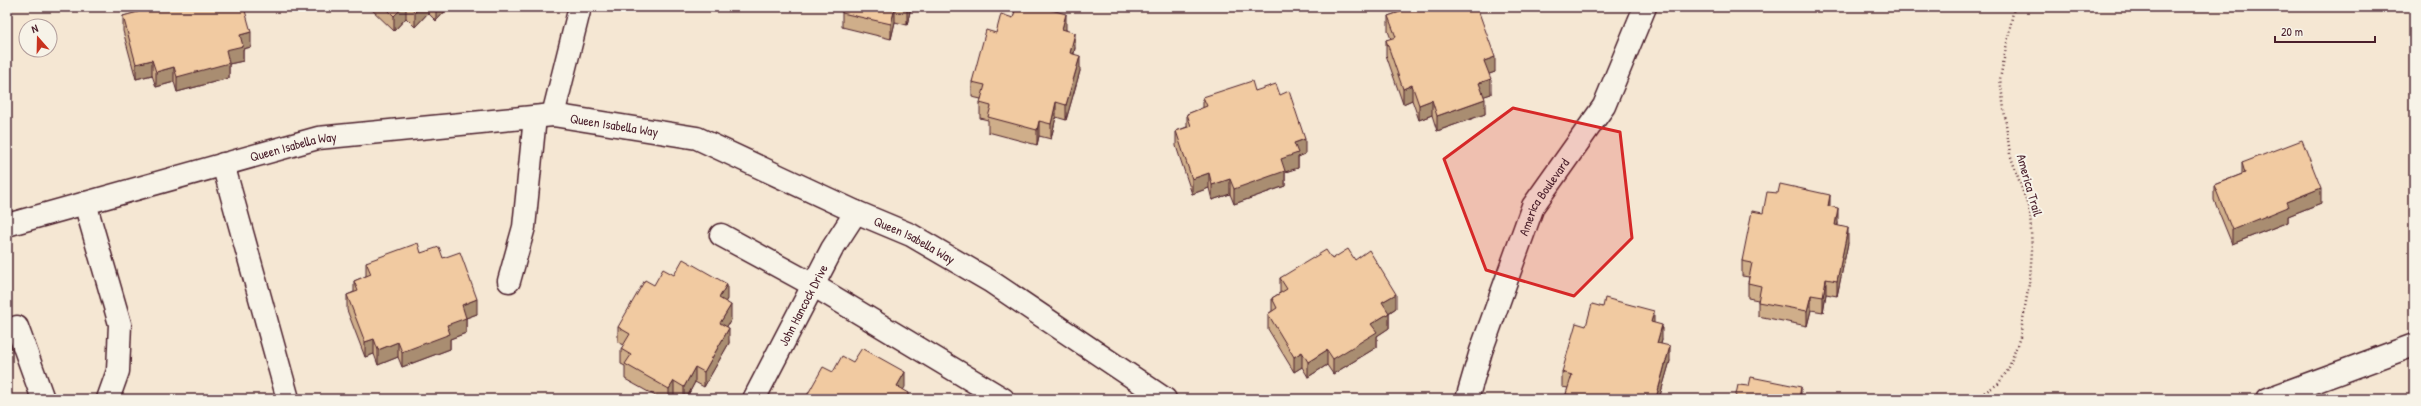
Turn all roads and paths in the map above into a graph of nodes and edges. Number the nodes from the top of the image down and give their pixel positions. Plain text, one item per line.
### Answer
1 (580, 7) edge
2 (1644, 7) edge
3 (2014, 7) edge
4 (544, 116) junction
5 (223, 164) junction
6 (85, 203) junction
7 (856, 212) junction
8 (7, 224) edge
9 (721, 235) dead end
10 (509, 280) dead end
11 (813, 285) junction
12 (7, 331) edge
13 (2414, 345) edge
14 (1978, 398) edge
15 (43, 399) edge
16 (108, 399) edge
17 (288, 399) edge
18 (754, 399) edge
19 (1003, 399) edge
20 (1165, 399) edge
21 (1467, 399) edge
22 (1974, 399) edge
23 (2268, 399) edge

1 - 4 street
2 - 21 street, America Boulevard
3 - 14 path, America Trail
4 - 5 street, Queen Isabella Way
4 - 7 street, Queen Isabella Way
4 - 10 street
5 - 6 street, Queen Isabella Way
5 - 17 street
6 - 8 street, Queen Isabella Way
6 - 16 street
7 - 11 street, John Hancock Drive
7 - 20 street, Queen Isabella Way
9 - 11 street
11 - 18 street, John Hancock Drive
11 - 19 street
12 - 15 street
13 - 23 street
14 - 22 path, America Trail

